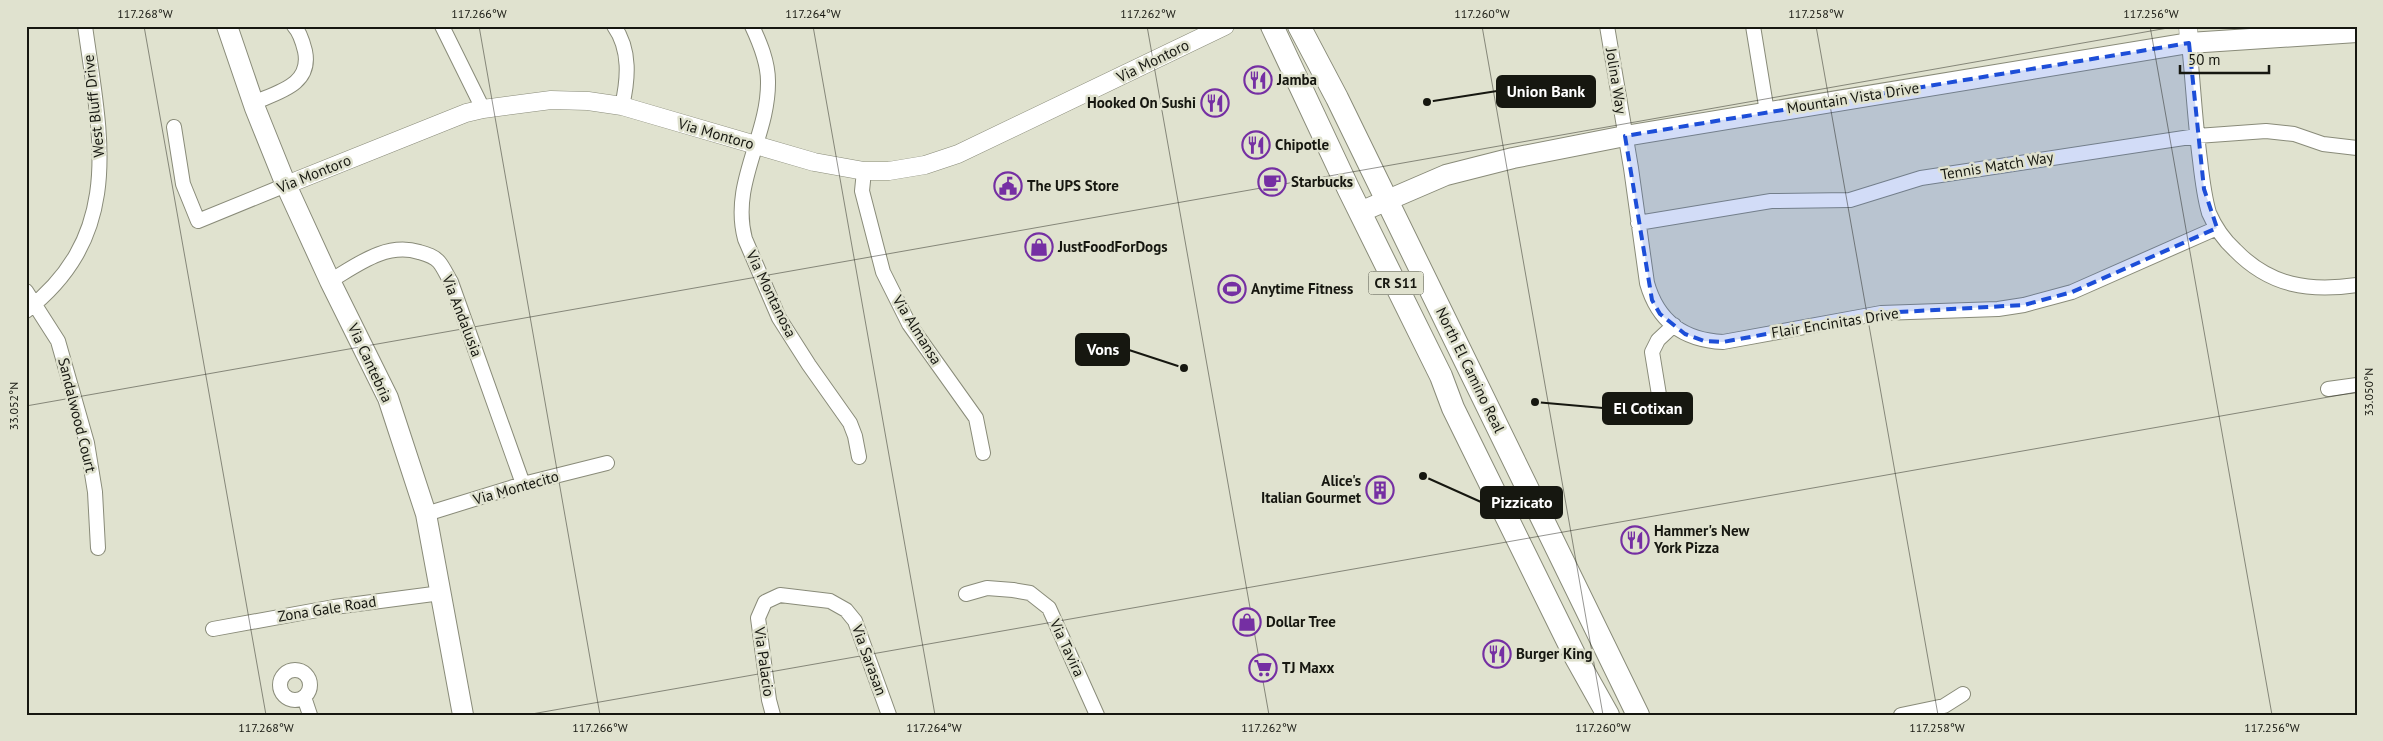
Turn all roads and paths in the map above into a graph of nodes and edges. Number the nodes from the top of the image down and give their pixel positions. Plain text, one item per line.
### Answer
1 (85, 26) edge
2 (294, 26) edge
3 (442, 26) edge
4 (614, 26) edge
5 (752, 26) edge
6 (1225, 26) edge
7 (1272, 26) edge
8 (1298, 26) edge
9 (1607, 26) edge
10 (1753, 26) edge
11 (232, 28) edge
12 (2357, 32) edge
13 (2188, 35) edge
14 (253, 103) junction
15 (622, 106) junction
16 (483, 109) junction
17 (1767, 112) junction
18 (174, 127) dead end
19 (1625, 136) junction
20 (2197, 136) junction
21 (755, 146) junction
22 (2357, 148) edge
23 (864, 171) junction
24 (286, 185) junction
25 (1387, 201) junction
26 (1360, 212) junction
27 (1638, 223) junction
28 (2217, 228) junction
29 (330, 281) junction
30 (2357, 285) edge
31 (26, 290) edge
32 (31, 308) edge
33 (1674, 326) junction
34 (2357, 385) edge
35 (2328, 389) dead end
36 (1660, 401) dead end
37 (983, 453) dead end
38 (859, 457) dead end
39 (607, 463) dead end
40 (523, 484) junction
41 (1501, 506) junction
42 (426, 514) junction
43 (98, 548) dead end
44 (441, 593) junction
45 (966, 594) dead end
46 (786, 596) joint
47 (1580, 596) junction
48 (213, 629) dead end
49 (1963, 694) dead end
50 (304, 697) dead end
51 (310, 715) edge
52 (463, 715) edge
53 (774, 715) edge
54 (889, 715) edge
55 (1097, 715) edge
56 (1608, 715) edge
57 (1638, 715) edge
58 (1901, 715) edge

1 - 32 street, West Bluff Drive
2 - 14 street
3 - 16 street
4 - 15 street
5 - 21 street, Via Montanosa
6 - 23 street, Via Montoro
7 - 26 main road, North El Camino Real / CR S11
8 - 25 main road, North El Camino Real / CR S11
9 - 19 street, Jolina Way
10 - 17 street
11 - 14 main road, Via Cantebria
12 - 13 main road, Mountain Vista Drive
13 - 17 main road, Mountain Vista Drive
13 - 20 street
14 - 24 main road, Via Cantebria
15 - 16 street, Via Montoro
15 - 21 street, Via Montoro
16 - 24 street, Via Montoro
17 - 19 main road, Mountain Vista Drive
18 - 24 street, Via Montoro
19 - 25 main road, Mountain Vista Drive
19 - 27 street, Flair Encinitas Drive
20 - 22 street, Tennis Match Way
20 - 27 street, Tennis Match Way
20 - 28 street
21 - 23 street, Via Montoro
21 - 38 street, Via Montanosa
23 - 37 street, Via Almansa
24 - 29 main road, Via Cantebria
25 - 26 main road, Mountain Vista Drive
25 - 47 main road, North El Camino Real / CR S11
26 - 41 main road, North El Camino Real / CR S11
27 - 33 street, Flair Encinitas Drive
28 - 30 street
28 - 33 street, Flair Encinitas Drive
29 - 40 street, Via Andalusia
29 - 42 main road, Via Cantebria
31 - 32 street, Sandalwood Court
32 - 43 street, Sandalwood Court
33 - 36 street
34 - 35 street
39 - 40 street, Via Montecito
40 - 42 street, Via Montecito
41 - 47 main road
41 - 56 main road, North El Camino Real / CR S11
42 - 44 main road, Via Cantebria
44 - 48 street, Zona Gale Road
44 - 52 main road, Via Cantebria
45 - 55 street, Via Tavira
46 - 53 street, Via Palacio
46 - 54 street, Via Sarasan
47 - 57 main road, North El Camino Real / CR S11
49 - 58 street
50 - 51 street

